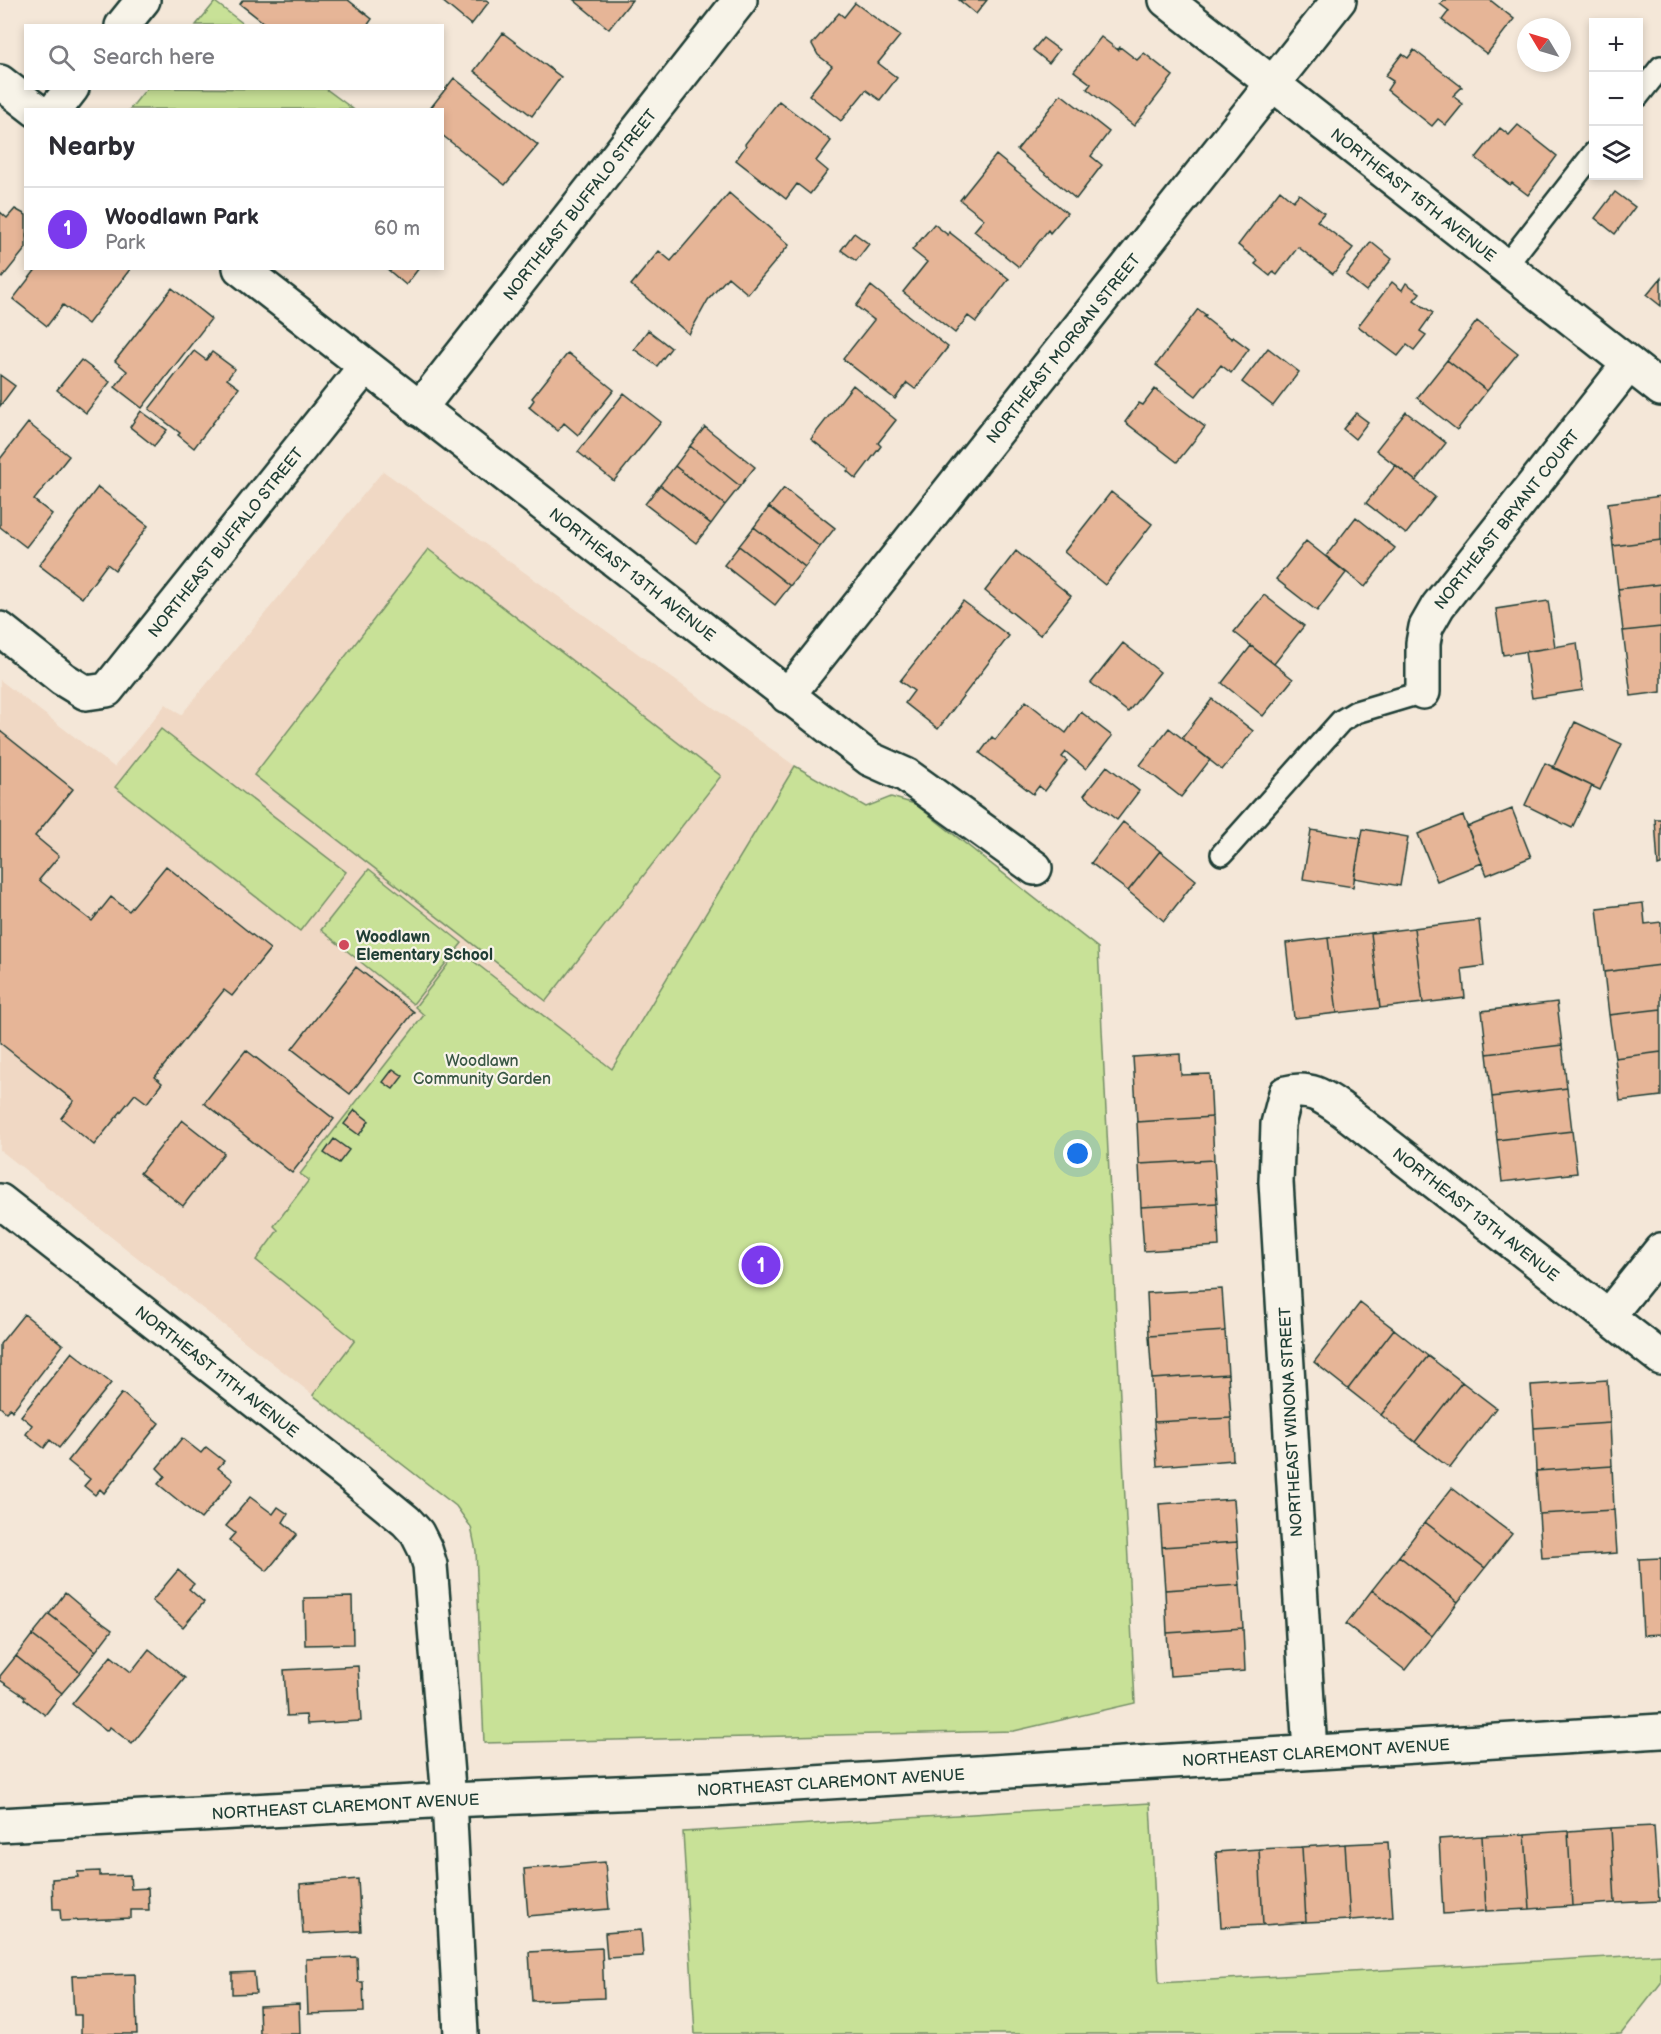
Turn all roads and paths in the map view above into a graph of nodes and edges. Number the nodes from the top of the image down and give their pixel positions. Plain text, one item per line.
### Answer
1 (142, 0) edge
2 (740, 0) edge
3 (1166, 0) edge
4 (1339, 0) edge
5 (124, 24) edge
6 (1661, 67) edge
7 (0, 82) edge
8 (1274, 84) junction
9 (70, 90) edge
10 (1643, 90) edge
11 (33, 108) edge
12 (57, 108) edge
13 (1589, 158) edge
14 (1505, 267) junction
15 (243, 270) edge
16 (1629, 364) junction
17 (365, 367) junction
18 (1661, 389) edge
19 (419, 409) junction
20 (0, 629) edge
21 (1423, 692) joint
22 (787, 696) junction
23 (1222, 854) dead end
24 (1035, 868) dead end
25 (1286, 1093) joint
26 (0, 1201) edge
27 (1661, 1250) edge
28 (1608, 1316) junction
29 (1661, 1358) edge
30 (1661, 1731) edge
31 (1310, 1752) junction
32 (448, 1800) junction
33 (0, 1825) edge
34 (461, 2034) edge

1 - 5 street
2 - 19 street, NORTHEAST BUFFALO STREET
3 - 8 street, NORTHEAST 15TH AVENUE
4 - 8 street, NORTHEAST MORGAN STREET
6 - 10 lane
7 - 11 street
8 - 14 street, NORTHEAST 15TH AVENUE
8 - 22 street, NORTHEAST MORGAN STREET
9 - 12 street
13 - 14 lane
14 - 16 street, NORTHEAST 15TH AVENUE
15 - 17 street, NORTHEAST 13TH AVENUE
16 - 18 street, NORTHEAST 15TH AVENUE
16 - 21 street, NORTHEAST BRYANT COURT
17 - 19 street, NORTHEAST 13TH AVENUE
17 - 20 street, NORTHEAST BUFFALO STREET
19 - 22 street, NORTHEAST 13TH AVENUE
21 - 23 lane
22 - 24 street, NORTHEAST 13TH AVENUE
25 - 28 street, NORTHEAST 13TH AVENUE
25 - 31 street, NORTHEAST WINONA STREET
26 - 32 street, NORTHEAST 11TH AVENUE
27 - 28 street
28 - 29 street, NORTHEAST 13TH AVENUE
30 - 31 street, NORTHEAST CLAREMONT AVENUE
31 - 32 street, NORTHEAST CLAREMONT AVENUE
32 - 33 street, NORTHEAST CLAREMONT AVENUE
32 - 34 street

